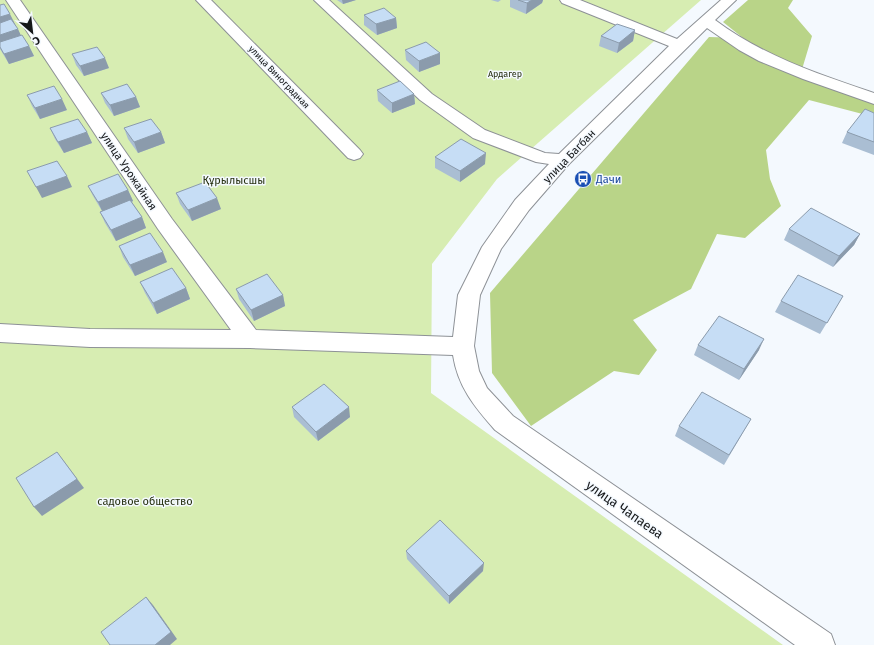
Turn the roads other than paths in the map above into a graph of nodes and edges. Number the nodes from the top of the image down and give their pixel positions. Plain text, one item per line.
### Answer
1 (13, 0) edge
2 (204, 0) edge
3 (321, 0) edge
4 (567, 0) edge
5 (729, 0) edge
6 (706, 20) junction
7 (679, 45) junction
8 (874, 99) edge
9 (354, 154) dead end
10 (563, 160) junction
11 (0, 333) edge
12 (250, 339) junction
13 (463, 346) junction
14 (820, 645) edge

1 - 12 street, улица Урожайная
2 - 9 street, улица Виноградная
3 - 10 street
4 - 7 street
5 - 6 street, улица Багбан
6 - 7 street, улица Багбан
6 - 8 street
7 - 10 street, улица Багбан
10 - 13 street, улица Багбан
11 - 12 street
12 - 13 street
13 - 14 street, улица Чапаева

